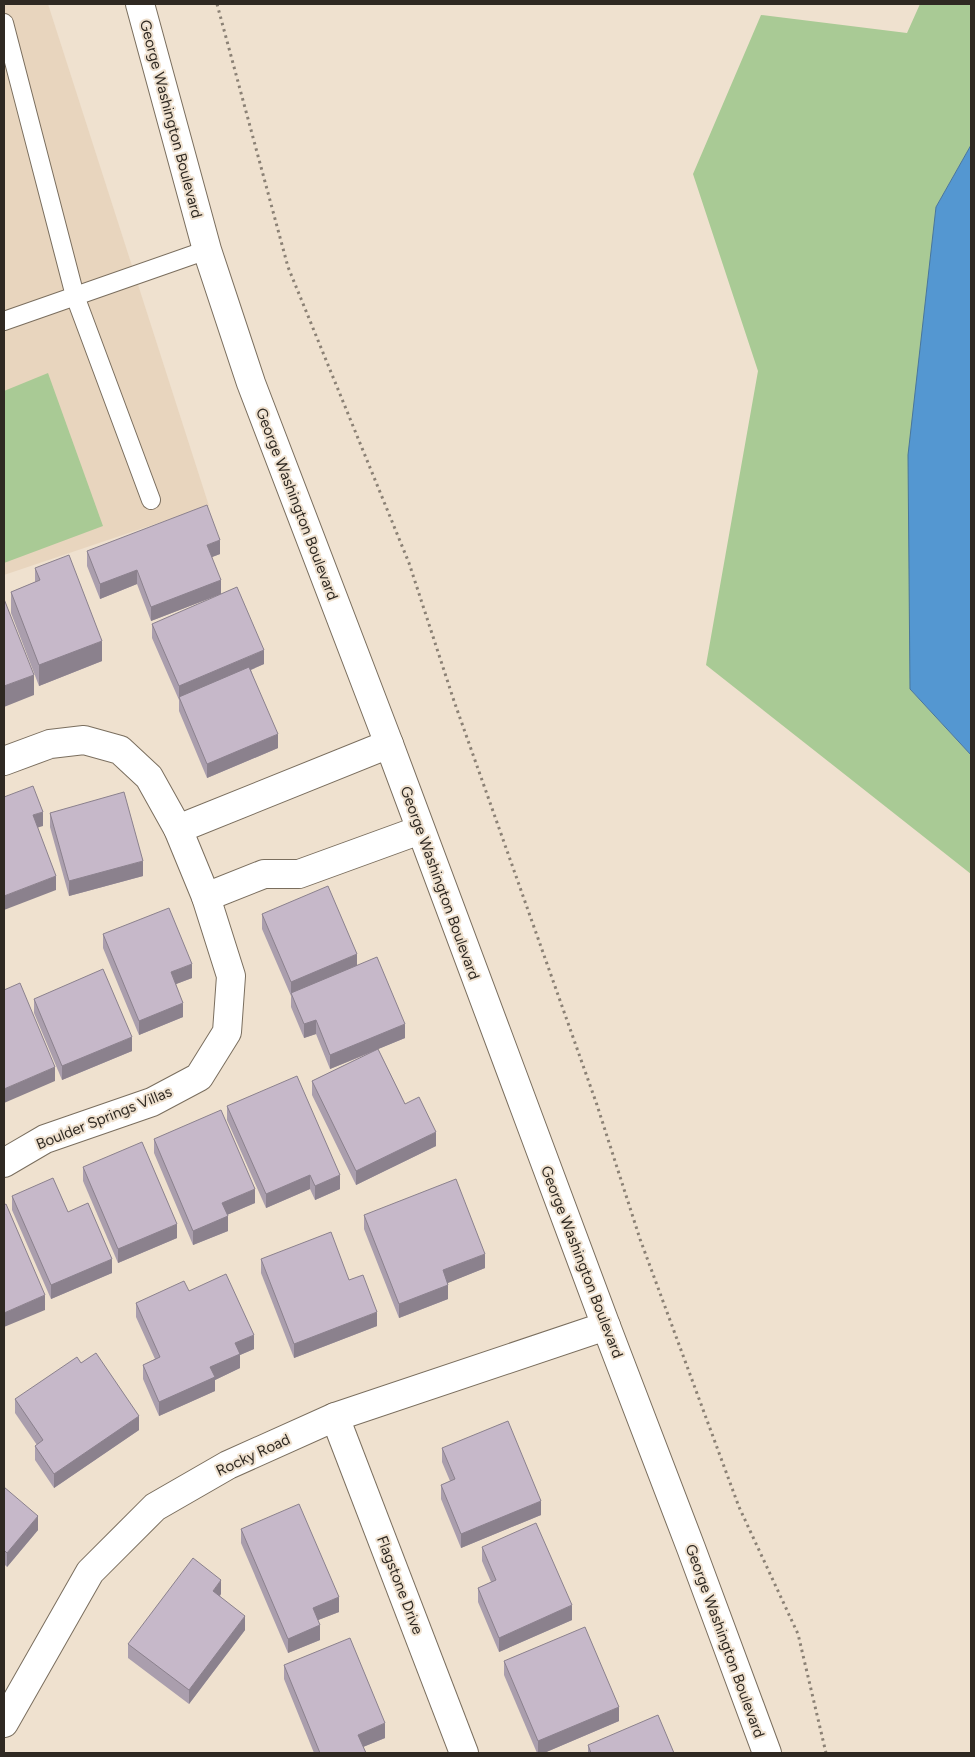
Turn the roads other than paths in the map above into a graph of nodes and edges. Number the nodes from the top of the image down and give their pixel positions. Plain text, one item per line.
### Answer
1 (140, 4) edge
2 (4, 23) edge
3 (207, 250) junction
4 (75, 296) junction
5 (4, 321) edge
6 (151, 500) dead end
7 (389, 744) junction
8 (4, 761) edge
9 (178, 829) junction
10 (420, 830) junction
11 (206, 897) junction
12 (4, 1163) edge
13 (606, 1326) junction
14 (335, 1417) junction
15 (4, 1723) edge
16 (464, 1753) edge
17 (766, 1753) edge

1 - 3 street, George Washington Boulevard
2 - 4 lane
3 - 4 lane
3 - 7 street, George Washington Boulevard
4 - 5 lane
4 - 6 lane
7 - 9 street
7 - 10 street, George Washington Boulevard
8 - 9 street, Boulder Springs Villas
9 - 11 street, Boulder Springs Villas
10 - 11 street
10 - 13 street, George Washington Boulevard
11 - 12 street, Boulder Springs Villas
13 - 14 street, Rocky Road
13 - 17 street, George Washington Boulevard
14 - 15 street, Rocky Road
14 - 16 street, Flagstone Drive

